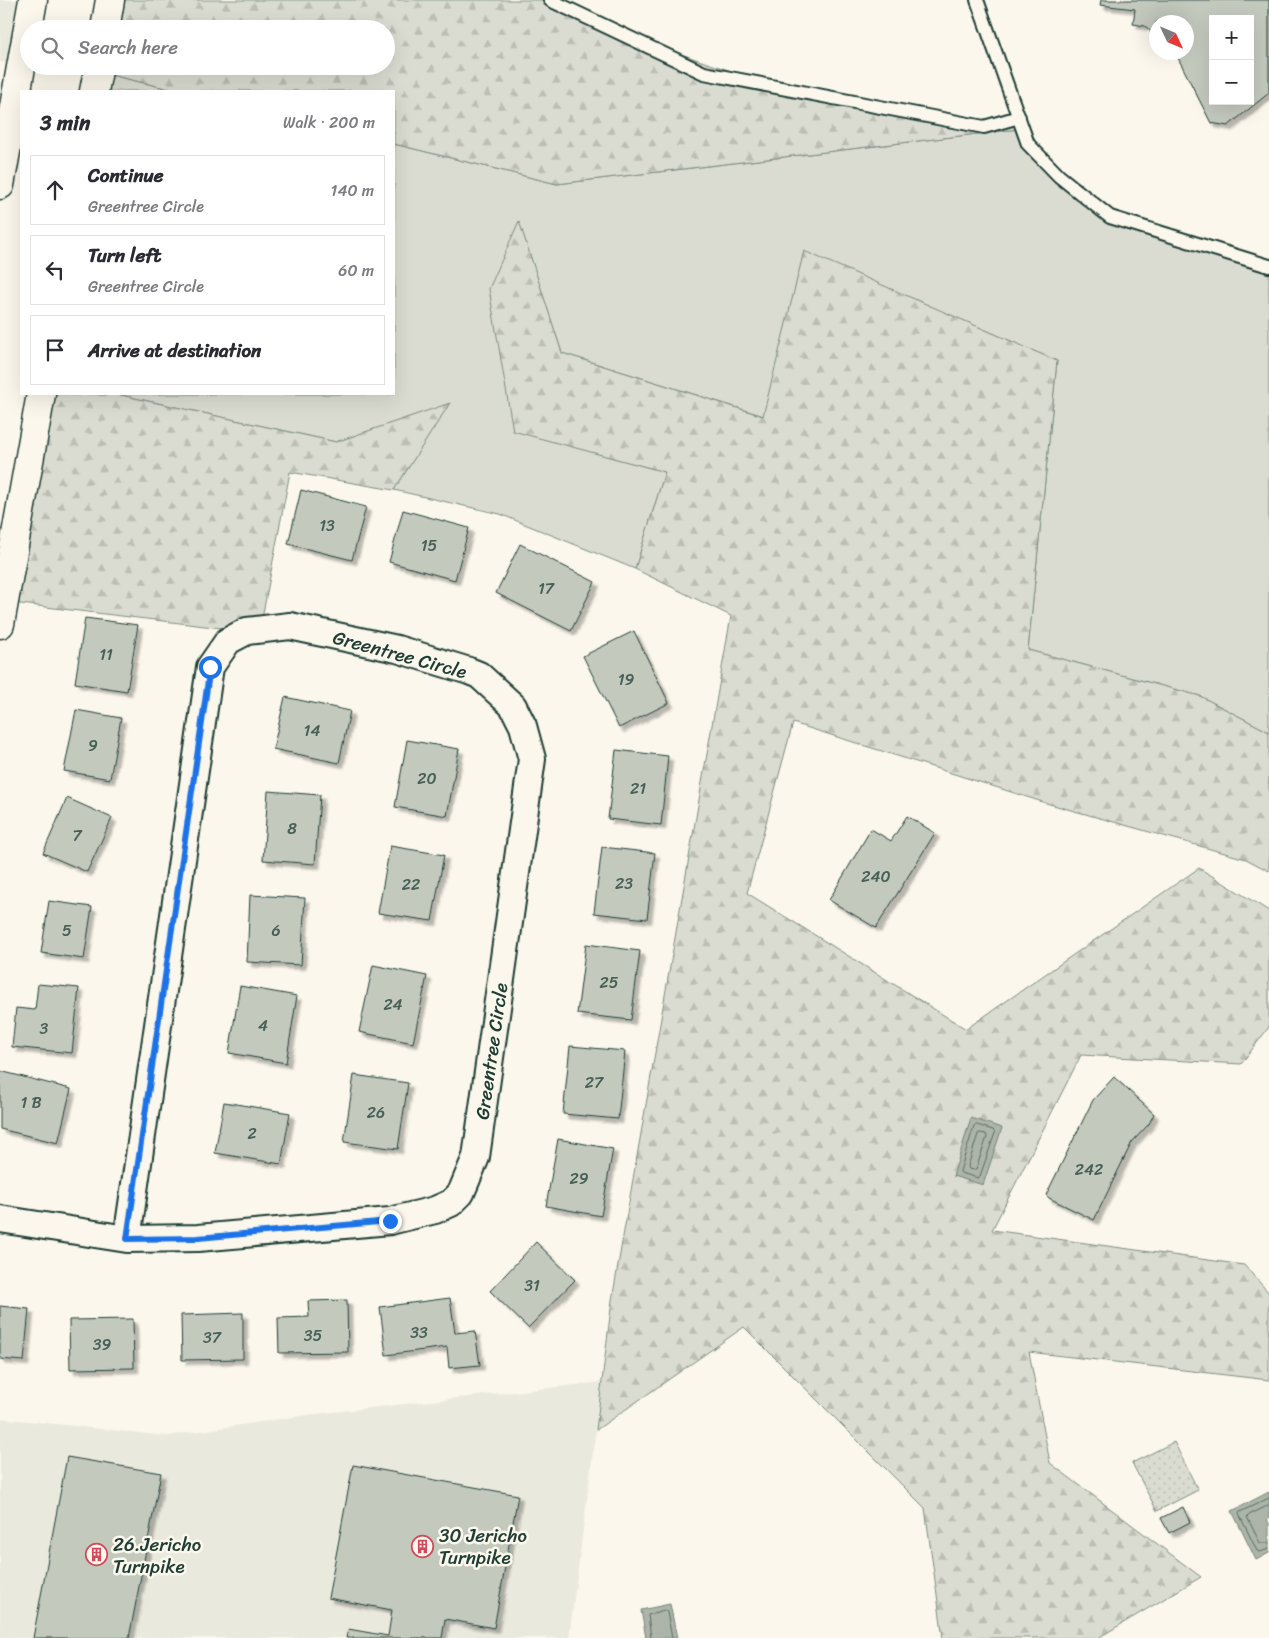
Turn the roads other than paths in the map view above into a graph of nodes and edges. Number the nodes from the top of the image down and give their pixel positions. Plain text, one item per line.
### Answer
1 (34, 0) edge
2 (110, 0) edge
3 (550, 0) edge
4 (977, 0) edge
5 (30, 20) edge
6 (107, 20) edge
7 (20, 75) edge
8 (97, 75) edge
9 (94, 90) edge
10 (1018, 117) junction
11 (0, 185) edge
12 (1269, 266) edge
13 (41, 395) edge
14 (1, 609) edge
15 (0, 1219) edge
16 (127, 1239) junction

1 - 5 main road
2 - 6 main road
3 - 10 lane
4 - 10 lane
7 - 11 main road
8 - 9 main road
10 - 12 lane
13 - 14 main road
15 - 16 street, Greentree Circle
16 - 16 street, Greentree Circle

